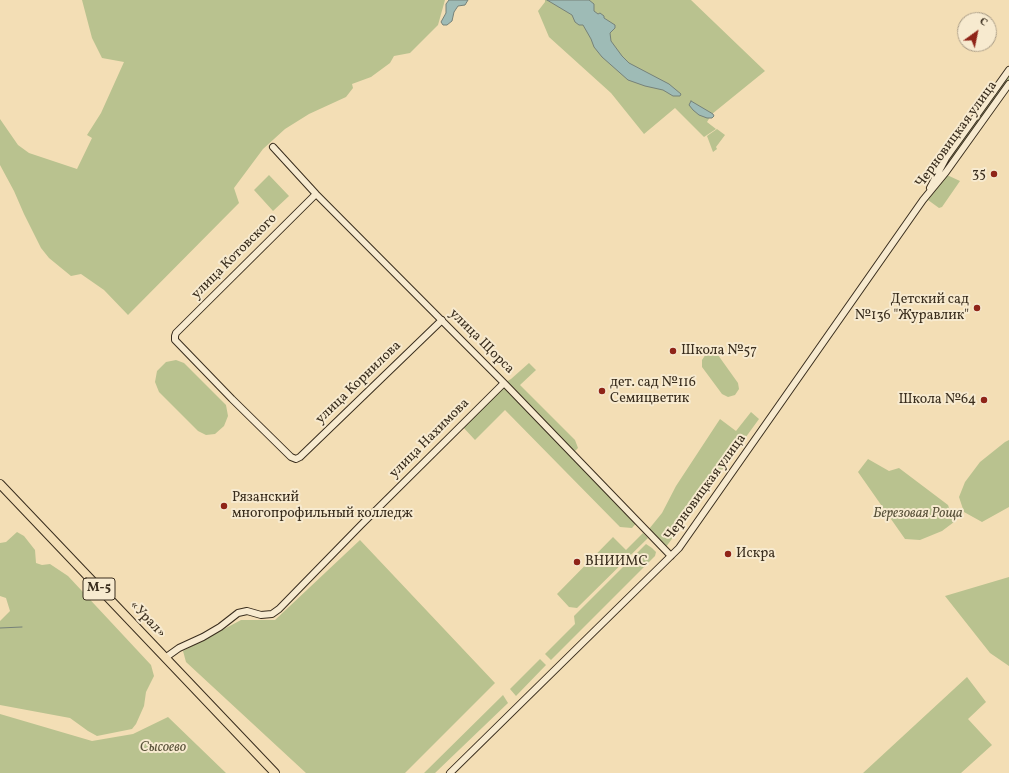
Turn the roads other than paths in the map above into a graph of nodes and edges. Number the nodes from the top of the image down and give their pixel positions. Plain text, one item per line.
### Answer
1 (1009, 70) edge
2 (1009, 84) edge
3 (273, 147) dead end
4 (316, 194) junction
5 (924, 200) junction
6 (442, 320) junction
7 (504, 383) junction
8 (292, 457) joint
9 (0, 484) edge
10 (671, 556) junction
11 (165, 658) junction
12 (275, 773) edge
13 (450, 773) edge

1 - 5 street, Черновицкая улица
2 - 5 street, Черновицкая улица
3 - 4 street, улица Щорса
4 - 6 street, улица Щорса
4 - 8 street, улица Котовского
5 - 10 street, Черновицкая улица
6 - 7 street, улица Щорса
6 - 8 street, улица Корнилова
7 - 10 street, улица Щорса
7 - 11 street, улица Нахимова
9 - 11 highway, «Урал» / М-5
10 - 13 street, Черновицкая улица
11 - 12 highway, «Урал» / М-5

